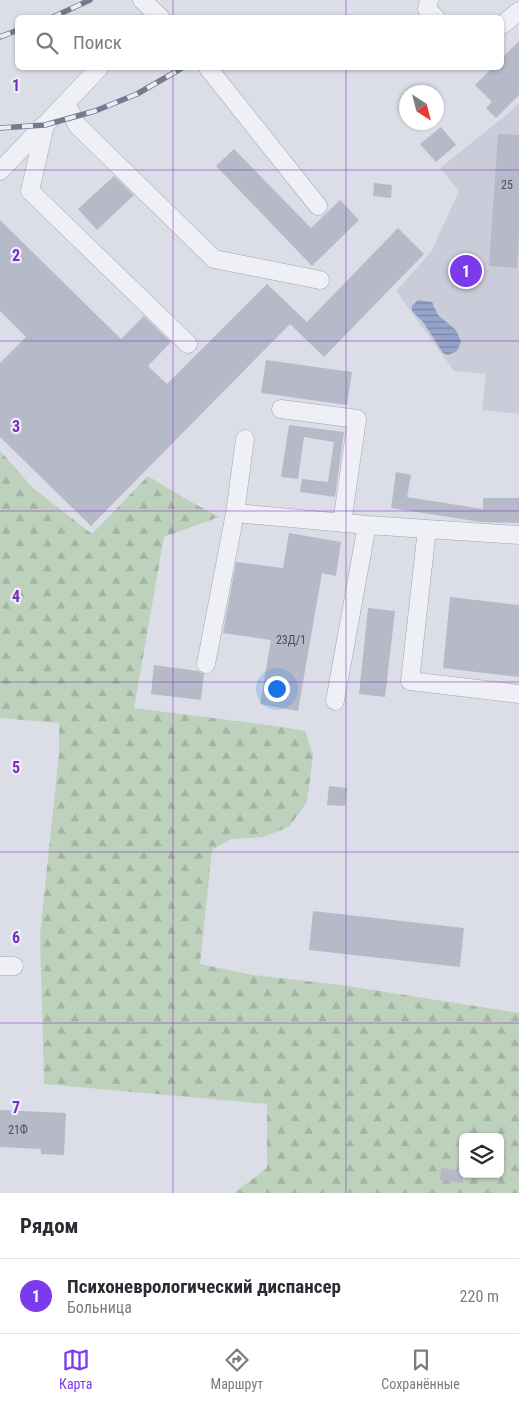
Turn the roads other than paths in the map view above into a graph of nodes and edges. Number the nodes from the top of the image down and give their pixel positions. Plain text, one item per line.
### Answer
1 (429, 0) edge
2 (519, 10) edge
3 (433, 15) edge
4 (504, 23) edge
5 (97, 70) edge
6 (210, 70) edge
7 (66, 103) junction
8 (45, 125) junction
9 (0, 171) edge
10 (318, 206) dead end
11 (320, 280) dead end
12 (188, 344) dead end
13 (281, 409) dead end
14 (245, 438) dead end
15 (235, 513) junction
16 (342, 522) junction
17 (368, 525) junction
18 (427, 529) junction
19 (519, 535) edge
20 (206, 664) dead end
21 (519, 694) edge
22 (335, 701) dead end

1 - 3 lane
2 - 4 lane
5 - 7 lane
6 - 10 lane
7 - 8 lane
7 - 11 lane
8 - 9 lane
8 - 12 lane
13 - 16 lane
14 - 15 lane
15 - 16 lane
15 - 20 lane
16 - 17 lane
17 - 18 lane
17 - 22 lane
18 - 19 lane
18 - 21 lane

